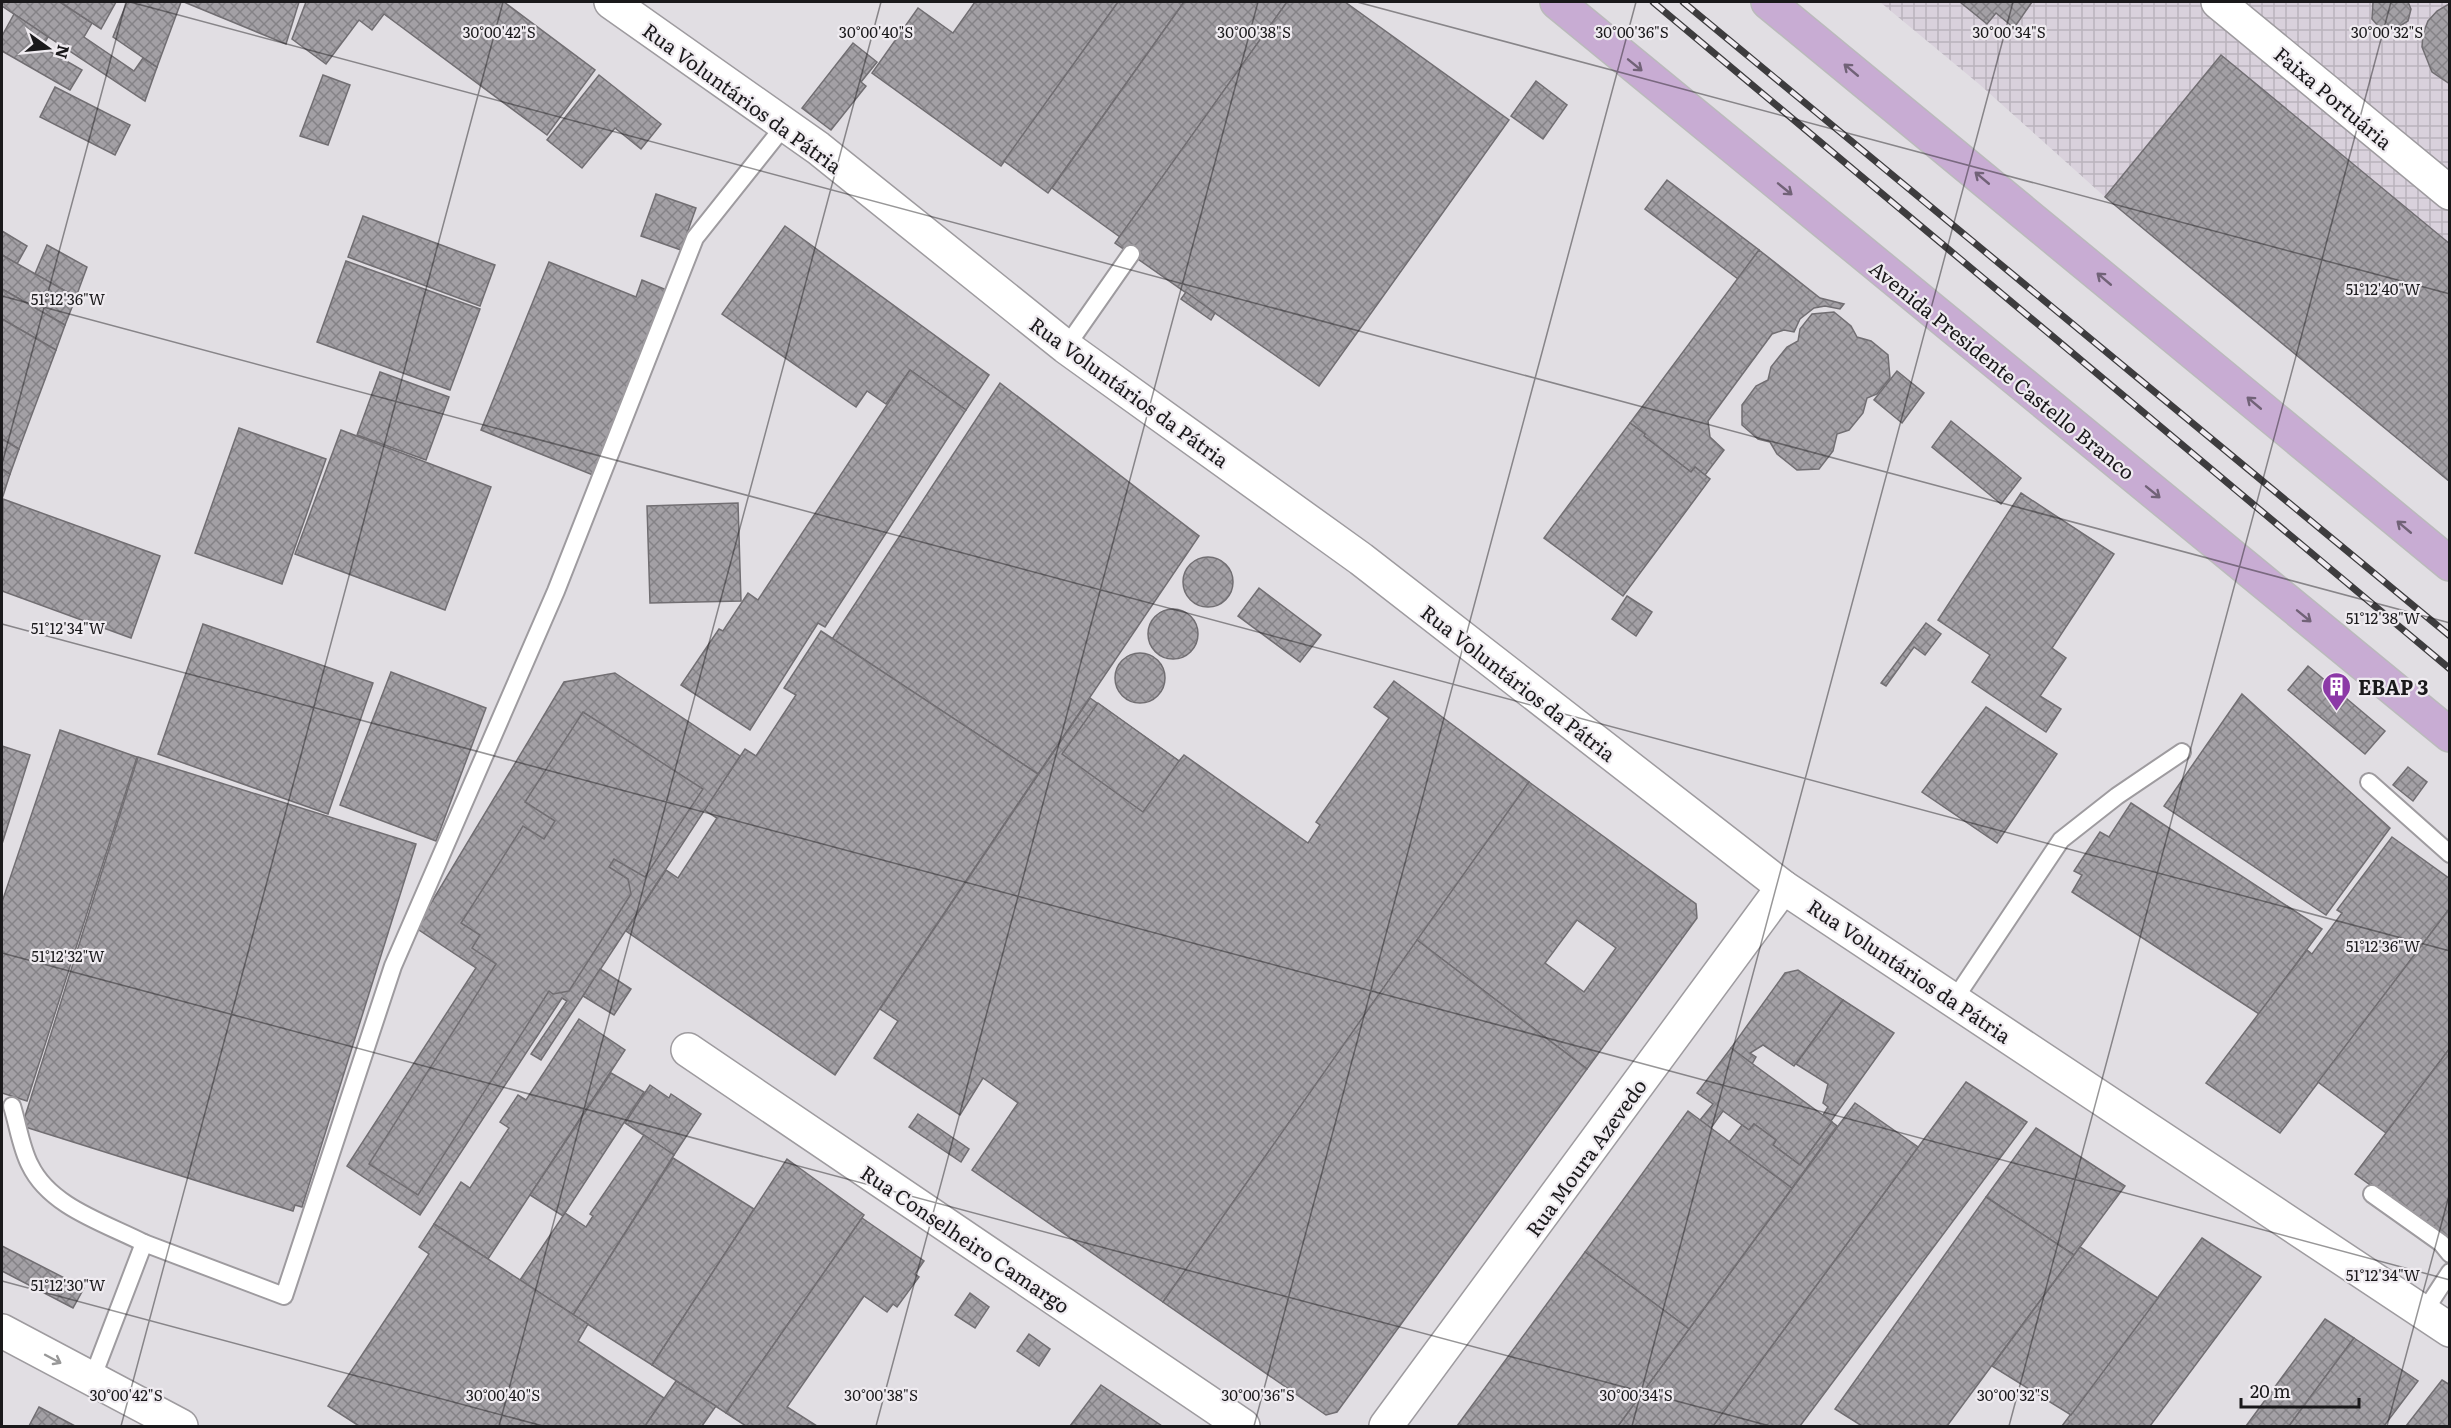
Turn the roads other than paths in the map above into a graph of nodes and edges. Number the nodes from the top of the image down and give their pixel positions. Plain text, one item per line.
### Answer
1 (611, 2) edge
2 (1557, 2) edge
3 (1768, 2) edge
4 (2218, 2) edge
5 (785, 125) junction
6 (2450, 193) edge
7 (1131, 254) dead end
8 (1066, 347) junction
9 (2450, 564) edge
10 (2450, 735) edge
11 (2182, 752) dead end
12 (2369, 782) dead end
13 (2450, 854) edge
14 (1783, 886) junction
15 (1954, 1000) junction
16 (688, 1050) dead end
17 (12, 1106) dead end
18 (2372, 1194) dead end
19 (144, 1243) junction
20 (2450, 1254) edge
21 (2450, 1272) edge
22 (2437, 1321) edge
23 (2, 1331) edge
24 (92, 1379) junction
25 (181, 1426) edge
26 (1243, 1426) edge
27 (1386, 1426) edge

1 - 5 main road, Rua Voluntários da Pátria
2 -> 10 main road, Avenida Presidente Castello Branco
9 -> 3 main road
4 - 6 main road, Faixa Portuária
5 - 8 main road, Rua Voluntários da Pátria
5 - 19 lane
7 - 8 lane
8 - 14 main road, Rua Voluntários da Pátria
11 - 15 lane
12 - 13 lane
14 - 15 main road, Rua Voluntários da Pátria
14 - 27 main road, Rua Moura Azevedo
15 - 22 main road, Rua Voluntários da Pátria
16 - 26 main road, Rua Conselheiro Camargo
17 - 19 lane
18 - 20 lane
19 - 24 lane
21 - 22 lane
23 -> 24 main road
24 - 25 main road

